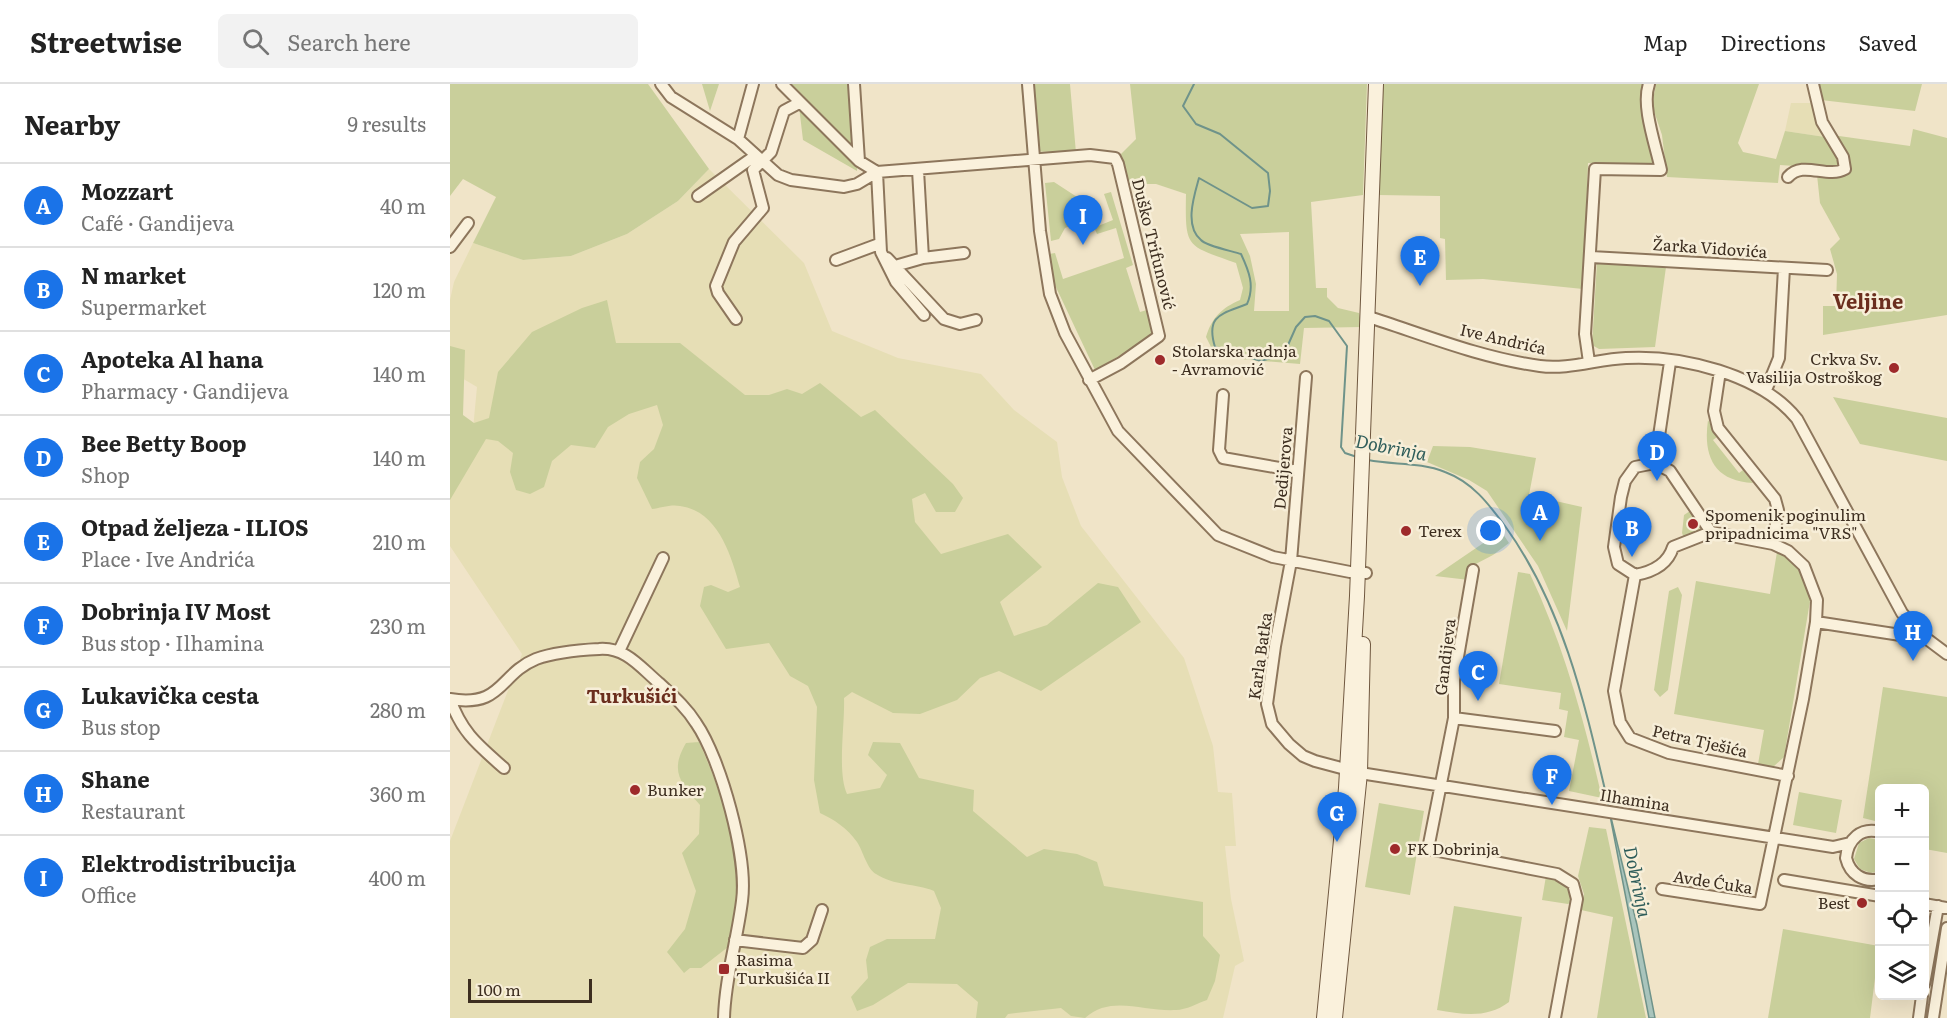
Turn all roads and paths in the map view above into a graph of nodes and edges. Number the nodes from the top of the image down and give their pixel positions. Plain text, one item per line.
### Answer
1 (661, 84) edge
2 (753, 84) edge
3 (782, 84) edge
4 (854, 84) edge
5 (1028, 84) edge
6 (1376, 84) edge
7 (1649, 84) edge
8 (1813, 84) edge
9 (799, 103) junction
10 (738, 139) junction
11 (762, 159) junction
12 (1035, 160) junction
13 (859, 161) junction
14 (918, 170) junction
15 (877, 172) junction
16 (1788, 177) dead end
17 (698, 196) dead end
18 (468, 223) dead end
19 (450, 247) edge
20 (880, 248) junction
21 (964, 253) dead end
22 (1591, 257) junction
23 (923, 258) junction
24 (837, 260) dead end
25 (895, 266) junction
26 (1784, 268) junction
27 (1827, 270) dead end
28 (924, 315) dead end
29 (1369, 317) junction
30 (736, 320) dead end
31 (976, 321) dead end
32 (1589, 362) junction
33 (1670, 362) junction
34 (1720, 371) junction
35 (1306, 377) dead end
36 (1089, 380) junction
37 (1766, 390) junction
38 (1223, 395) dead end
39 (1655, 463) junction
40 (1297, 471) junction
41 (1711, 532) junction
42 (1773, 544) junction
43 (663, 558) dead end
44 (1291, 561) junction
45 (1473, 570) dead end
46 (1362, 573) junction
47 (1635, 575) junction
48 (1816, 622) junction
49 (1919, 633) junction
50 (620, 650) junction
51 (1947, 654) edge
52 (450, 699) edge
53 (1454, 718) junction
54 (1556, 731) dead end
55 (504, 768) dead end
56 (1354, 772) junction
57 (1788, 776) junction
58 (1441, 787) junction
59 (1875, 832) edge
60 (1774, 838) junction
61 (1850, 843) junction
62 (1833, 847) junction
63 (1846, 858) junction
64 (1875, 879) edge
65 (1784, 880) dead end
66 (1662, 889) dead end
67 (1875, 895) edge
68 (1943, 907) edge
69 (822, 910) dead end
70 (1947, 928) edge
71 (735, 940) junction
72 (1929, 964) edge
73 (1922, 1000) edge
74 (724, 1018) edge
75 (1324, 1018) edge
76 (1335, 1018) edge
77 (1555, 1018) edge
78 (1918, 1018) edge
79 (1933, 1018) edge

1 - 10 street
2 - 10 street
3 - 9 street
4 - 13 street
5 - 12 street
6 - 29 main road
7 - 22 street
8 - 16 street
9 - 11 street
9 - 13 street
10 - 11 street
11 - 15 street
11 - 17 street
11 - 30 street
12 - 14 street
12 - 36 street
12 - 36 street, Duško Trifunović
13 - 15 street
14 - 15 street
14 - 23 street
15 - 20 street
18 - 19 street
20 - 24 street
20 - 25 street
20 - 28 street
21 - 23 street
22 - 26 street, Žarka Vidovića
22 - 32 street
23 - 25 street
25 - 31 street
26 - 27 street, Žarka Vidovića
26 - 37 street
29 - 32 street, Ive Andrića
29 - 46 main road
32 - 33 street, Ive Andrića
33 - 34 street, Ive Andrića
33 - 39 street
34 - 37 street, Ive Andrića
34 - 42 street
35 - 40 street, Dedijerova
36 - 44 street
37 - 49 street, Ive Andrića
38 - 40 street
39 - 41 street
39 - 47 street
40 - 44 street, Dedijerova
41 - 42 street
41 - 47 street
42 - 48 street
43 - 50 street
44 - 46 street
44 - 56 street, Karla Batka
45 - 53 street, Gandijeva
46 - 56 main road
47 - 57 street, Petra Tješića
48 - 49 street
48 - 57 street
49 - 51 street, Ive Andrića
50 - 52 street
50 - 71 street
52 - 55 street
53 - 54 street, Gandijeva
53 - 58 street
56 - 58 street, Ilhamina
56 - 75 main road
56 - 76 main road
57 - 60 street
58 - 60 street, Ilhamina
58 - 77 street
59 - 61 street, Ilhamina
60 - 62 street, Ilhamina
60 - 66 street, Avde Ćuka
61 - 62 street, Ilhamina
61 - 63 street
62 - 63 street
63 - 64 street
65 - 67 street
68 - 72 street
69 - 71 street
70 - 79 street
71 - 74 street
73 - 78 street

